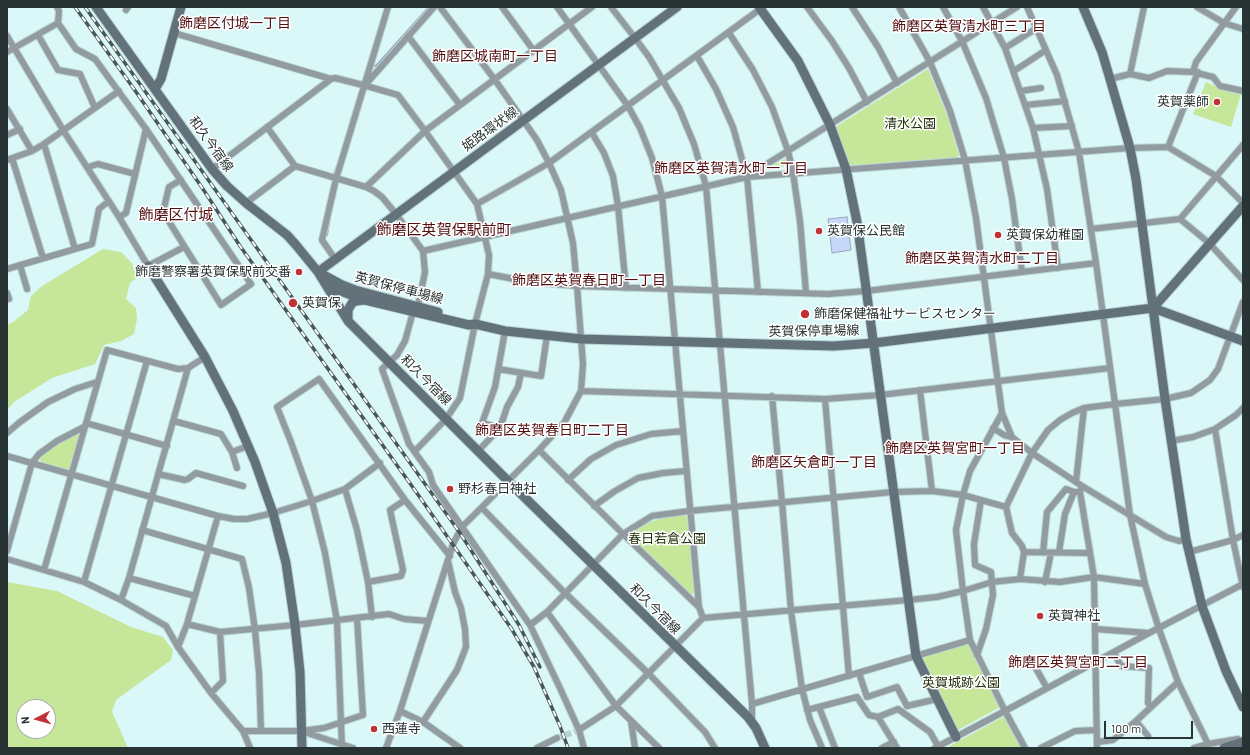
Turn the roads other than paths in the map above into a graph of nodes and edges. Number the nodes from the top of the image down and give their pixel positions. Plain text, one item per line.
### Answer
1 (57, 7) edge
2 (181, 7) edge
3 (388, 7) edge
4 (432, 7) edge
5 (440, 7) edge
6 (502, 7) edge
7 (557, 7) edge
8 (592, 7) edge
9 (611, 7) edge
10 (677, 7) edge
11 (808, 7) edge
12 (852, 7) edge
13 (899, 7) edge
14 (943, 7) edge
15 (983, 7) edge
16 (1017, 7) edge
17 (1027, 7) edge
18 (1083, 7) edge
19 (1144, 7) edge
20 (1197, 7) edge
21 (1236, 7) edge
22 (99, 8) edge
23 (760, 8) edge
24 (58, 23) junction
25 (992, 23) junction
26 (1224, 23) junction
27 (570, 24) junction
28 (1037, 28) junction
29 (1243, 29) edge
30 (174, 33) junction
31 (729, 33) junction
32 (38, 34) junction
33 (7, 36) edge
34 (408, 36) junction
35 (635, 38) junction
36 (962, 41) junction
37 (14, 48) junction
38 (1005, 48) junction
39 (1046, 50) junction
40 (534, 51) junction
41 (7, 52) edge
42 (697, 56) junction
43 (930, 62) junction
44 (599, 65) junction
45 (1014, 70) junction
46 (1196, 72) junction
47 (1130, 74) junction
48 (331, 79) junction
49 (1110, 79) junction
50 (494, 80) junction
51 (663, 80) junction
52 (897, 83) junction
53 (365, 85) junction
54 (1041, 88) dead end
55 (155, 89) junction
56 (1020, 90) junction
57 (118, 91) junction
58 (1243, 91) edge
59 (1065, 101) junction
60 (866, 102) junction
61 (1026, 104) junction
62 (460, 105) junction
63 (628, 106) junction
64 (95, 108) junction
65 (7, 109) edge
66 (524, 120) junction
67 (830, 125) junction
68 (1072, 126) junction
69 (267, 128) junction
70 (1033, 128) junction
71 (20, 129) junction
72 (146, 129) junction
73 (63, 130) junction
74 (425, 131) junction
75 (592, 133) junction
76 (7, 135) edge
77 (44, 144) junction
78 (1243, 145) edge
79 (1168, 147) junction
80 (1130, 148) junction
81 (32, 151) junction
82 (788, 151) junction
83 (1079, 152) junction
84 (1040, 155) junction
85 (1004, 158) junction
86 (10, 159) edge
87 (965, 160) junction
88 (550, 163) junction
89 (295, 166) junction
90 (88, 167) junction
91 (212, 169) junction
92 (846, 169) junction
93 (454, 171) junction
94 (793, 173) junction
95 (135, 174) junction
96 (747, 176) junction
97 (1216, 176) junction
98 (336, 179) junction
99 (181, 180) junction
100 (706, 186) junction
101 (366, 187) junction
102 (662, 196) junction
103 (109, 201) junction
104 (246, 203) junction
105 (477, 204) junction
106 (618, 206) junction
107 (1242, 206) edge
108 (396, 214) junction
109 (119, 217) junction
110 (568, 218) junction
111 (1180, 219) junction
112 (1142, 223) junction
113 (1091, 229) junction
114 (485, 236) junction
115 (1209, 243) junction
116 (184, 246) junction
117 (75, 249) junction
118 (423, 251) junction
119 (42, 258) junction
120 (335, 259) junction
121 (1096, 263) junction
122 (20, 265) junction
123 (148, 266) junction
124 (7, 267) edge
125 (1058, 268) junction
126 (1022, 272) junction
127 (488, 274) junction
128 (320, 276) junction
129 (985, 276) junction
130 (1243, 280) edge
131 (577, 286) junction
132 (626, 288) junction
133 (27, 289) dead end
134 (671, 290) junction
135 (715, 291) junction
136 (866, 291) junction
137 (758, 292) junction
138 (806, 294) junction
139 (366, 300) junction
140 (1243, 302) edge
141 (1153, 308) junction
142 (415, 309) junction
143 (1103, 315) junction
144 (348, 321) junction
145 (476, 324) junction
146 (991, 329) junction
147 (505, 331) junction
148 (547, 336) junction
149 (1230, 336) junction
150 (582, 339) junction
151 (1243, 340) edge
152 (675, 342) junction
153 (720, 343) junction
154 (874, 343) junction
155 (205, 357) junction
156 (147, 362) junction
157 (390, 363) junction
158 (188, 368) junction
159 (1110, 368) junction
160 (498, 369) junction
161 (521, 373) junction
162 (998, 381) junction
163 (97, 382) junction
164 (920, 390) junction
165 (581, 391) junction
166 (680, 394) junction
167 (724, 395) junction
168 (880, 395) junction
169 (772, 396) junction
170 (825, 399) junction
171 (1165, 399) junction
172 (1115, 404) junction
173 (1084, 408) junction
174 (1243, 408) edge
175 (1002, 413) junction
176 (446, 419) junction
177 (174, 421) junction
178 (85, 425) junction
179 (500, 428) junction
180 (992, 428) junction
181 (1215, 429) junction
182 (683, 431) junction
183 (7, 434) edge
184 (125, 434) junction
185 (1012, 437) junction
186 (1171, 441) junction
187 (167, 446) junction
188 (248, 446) junction
189 (539, 450) junction
190 (415, 451) junction
191 (478, 451) junction
192 (232, 452) junction
193 (1032, 453) junction
194 (7, 456) edge
195 (32, 463) junction
196 (380, 463) junction
197 (237, 468) dead end
198 (686, 471) junction
199 (158, 474) junction
200 (71, 475) junction
201 (568, 480) junction
202 (508, 481) junction
203 (1076, 482) junction
204 (111, 486) junction
205 (243, 486) dead end
206 (345, 489) junction
207 (1079, 490) junction
208 (932, 491) junction
209 (893, 492) junction
210 (963, 495) junction
211 (833, 497) junction
212 (151, 498) junction
213 (406, 500) junction
214 (981, 500) junction
215 (312, 501) junction
216 (782, 502) junction
217 (594, 506) junction
218 (734, 506) junction
219 (1006, 507) junction
220 (482, 508) junction
221 (689, 511) junction
222 (273, 513) junction
223 (1130, 515) junction
224 (218, 516) junction
225 (462, 527) junction
226 (142, 530) junction
227 (623, 534) junction
228 (1243, 535) edge
229 (1186, 540) junction
230 (1233, 540) junction
231 (209, 549) junction
232 (7, 551) edge
233 (1024, 552) junction
234 (1043, 552) junction
235 (1059, 552) junction
236 (1189, 552) junction
237 (1051, 553) junction
238 (1090, 553) junction
239 (449, 558) junction
240 (7, 559) edge
241 (593, 565) junction
242 (44, 570) junction
243 (1094, 577) junction
244 (129, 578) junction
245 (1020, 579) junction
246 (84, 582) junction
247 (368, 582) junction
248 (992, 582) junction
249 (1045, 582) junction
250 (1146, 584) junction
251 (1243, 585) edge
252 (963, 591) junction
253 (565, 594) junction
254 (195, 596) junction
255 (121, 600) junction
256 (908, 600) junction
257 (843, 606) junction
258 (1202, 606) junction
259 (699, 607) junction
260 (791, 611) junction
261 (547, 612) junction
262 (744, 615) junction
263 (372, 616) junction
264 (358, 618) junction
265 (704, 618) junction
266 (337, 620) junction
267 (428, 621) junction
268 (187, 624) junction
269 (295, 625) junction
270 (530, 625) junction
271 (1095, 629) junction
272 (1159, 629) junction
273 (255, 630) junction
274 (220, 632) junction
275 (1149, 633) junction
276 (970, 640) junction
277 (675, 646) junction
278 (178, 647) junction
279 (1114, 653) junction
280 (977, 655) junction
281 (916, 656) junction
282 (1096, 662) junction
283 (1034, 665) dead end
284 (859, 673) junction
285 (649, 674) junction
286 (849, 676) junction
287 (1178, 682) junction
288 (1047, 688) junction
289 (802, 689) junction
290 (211, 693) junction
291 (937, 699) junction
292 (752, 704) junction
293 (616, 706) junction
294 (819, 707) junction
295 (1151, 707) junction
296 (1243, 707) edge
297 (807, 710) junction
298 (400, 711) junction
299 (1005, 712) junction
300 (878, 717) junction
301 (631, 721) junction
302 (1136, 721) junction
303 (342, 722) junction
304 (423, 722) junction
305 (752, 722) junction
306 (261, 730) junction
307 (579, 730) junction
308 (1097, 730) junction
309 (243, 731) junction
310 (301, 731) junction
311 (1148, 736) dead end
312 (956, 737) junction
313 (557, 738) tunnel mouth
314 (894, 742) junction
315 (1243, 742) edge
316 (1208, 744) junction
317 (1097, 745) edge
318 (342, 746) edge
319 (936, 747) edge
320 (246, 748) edge
321 (250, 748) edge
322 (302, 748) edge
323 (353, 748) edge
324 (386, 748) edge
325 (460, 748) edge
326 (537, 748) edge
327 (584, 748) edge
328 (635, 748) edge
329 (659, 748) edge
330 (715, 748) edge
331 (766, 748) edge
332 (822, 748) edge
333 (835, 748) edge
334 (882, 748) edge
335 (898, 748) edge
336 (1025, 748) edge
337 (1041, 748) edge
338 (1194, 748) edge
339 (1224, 748) edge

1 - 24 street
2 - 30 main road
3 - 53 street
4 - 34 street
5 - 50 street
6 - 40 street
7 - 27 street
8 - 27 street
9 - 35 street
10 - 35 main road, 姫路環状線
11 - 60 street
12 - 52 street
13 - 43 street
14 - 36 street
15 - 25 street
16 - 25 street
17 - 28 street
18 - 49 main road
19 - 47 street
20 - 26 street
21 - 26 street
22 - 55 main road, 和久今宿線
23 - 31 street
23 - 67 main road
24 - 32 street
24 - 57 street
25 - 36 street
25 - 38 street
26 - 29 street
26 - 46 street
27 - 40 street
27 - 44 street
28 - 38 street
28 - 39 street
30 - 48 street
30 - 55 main road
31 - 42 street
31 - 82 street
32 - 37 street
32 - 64 street
33 - 37 street
34 - 53 street
34 - 62 street
35 - 44 main road, 姫路環状線
35 - 51 street
36 - 43 street
36 - 85 street
37 - 41 street
37 - 73 street
38 - 45 street
39 - 45 street
39 - 59 street
40 - 50 street
42 - 51 street
42 - 96 street
43 - 52 street
43 - 87 street
44 - 63 street
44 - 66 main road, 姫路環状線
45 - 56 street
46 - 47 street
46 - 58 street
46 - 79 street
47 - 49 street
48 - 53 street
48 - 69 street
49 - 80 main road
50 - 62 street
50 - 66 street
51 - 63 street
51 - 100 street
52 - 60 street
53 - 74 street
53 - 98 street
54 - 56 street
55 - 91 main road, 和久今宿線
56 - 61 street
57 - 64 street
57 - 72 street
59 - 61 street
59 - 68 street
60 - 67 street
61 - 70 street
62 - 74 street
63 - 75 street
63 - 102 street
64 - 73 street
65 - 71 street
66 - 88 street
66 - 93 main road, 姫路環状線
67 - 82 street
67 - 92 main road
68 - 70 street
68 - 83 street
69 - 89 street
69 - 91 street
70 - 84 street
71 - 76 street
71 - 81 street
72 - 95 street
72 - 99 street
73 - 77 street
73 - 90 street
74 - 93 street
74 - 101 street
75 - 88 street
75 - 106 street
77 - 81 street
77 - 117 street
78 - 97 street
79 - 80 street
79 - 97 street
80 - 83 street
80 - 112 main road
81 - 86 street
82 - 94 street
82 - 96 street
83 - 84 street
83 - 113 street
84 - 85 street
84 - 125 street
85 - 87 street
85 - 126 street
86 - 119 street
87 - 92 street
87 - 129 street
88 - 105 street
88 - 110 street
89 - 98 street
89 - 104 street
90 - 95 street
90 - 103 street
91 - 104 main road, 和久今宿線
92 - 94 street
92 - 136 main road
93 - 105 street
93 - 108 main road, 姫路環状線
94 - 96 street
94 - 138 street
95 - 109 street
96 - 100 street
96 - 137 street
97 - 107 street
97 - 111 street
98 - 101 street
98 - 120 street
99 - 116 street
99 - 116 street
100 - 102 street
100 - 135 street
101 - 108 street
102 - 106 street
102 - 134 street
103 - 109 street
103 - 117 street
104 - 128 main road, 和久今宿線
105 - 114 street
106 - 110 street
106 - 132 street
107 - 115 main road
108 - 118 street
108 - 120 main road, 姫路環状線
109 - 123 street
110 - 114 street
110 - 131 street
111 - 112 street
111 - 115 street
112 - 113 street
112 - 141 main road
113 - 121 street
114 - 118 street
114 - 127 street
115 - 130 street
115 - 141 main road
116 - 123 street
117 - 119 street
118 - 142 street
119 - 122 street
120 - 128 main road, 姫路環状線
121 - 125 street
121 - 143 street
122 - 124 street
122 - 133 street
123 - 155 main road
125 - 126 street
126 - 129 street
127 - 131 street
127 - 145 street
128 - 139 main road, 英賀保停車場線
128 - 142 main road, 英賀保停車場線
128 - 144 main road, 和久今宿線
129 - 136 street
129 - 146 street
131 - 132 street
131 - 150 street
132 - 134 street
134 - 135 street
134 - 152 street
135 - 137 street
135 - 153 street
136 - 138 street
136 - 154 main road
137 - 138 street
139 - 142 main road, 英賀保停車場線
139 - 144 main road
140 - 149 street
141 - 143 main road, 英賀保停車場線
141 - 149 main road, 英賀保停車場線
141 - 171 main road
142 - 145 main road, 英賀保停車場線
142 - 157 street
143 - 146 main road, 英賀保停車場線
143 - 159 street
144 - 157 main road, 和久今宿線
145 - 147 main road, 英賀保停車場線
145 - 176 street
146 - 154 main road, 英賀保停車場線
146 - 162 street
147 - 148 main road, 英賀保停車場線
147 - 160 street
148 - 150 main road, 英賀保停車場線
148 - 161 street
149 - 151 main road, 英賀保停車場線
149 - 171 street
150 - 152 main road, 英賀保停車場線
150 - 165 street
152 - 153 main road, 英賀保停車場線
152 - 166 street
153 - 154 main road, 英賀保停車場線
153 - 167 street
154 - 168 main road
155 - 158 street
155 - 188 main road
156 - 158 street
156 - 163 street
156 - 184 street
157 - 176 main road, 和久今宿線
157 - 190 street
158 - 177 street
159 - 162 street
159 - 172 street
160 - 161 street
160 - 179 street
161 - 179 street
162 - 164 street
162 - 175 street
163 - 178 street
163 - 183 street
164 - 168 street
164 - 208 street
165 - 166 street
165 - 189 street
166 - 167 street
166 - 182 street
167 - 169 street
167 - 218 street
168 - 170 street
168 - 209 main road
169 - 170 street
169 - 216 street
170 - 211 street
171 - 172 street
171 - 186 main road
172 - 173 street
172 - 223 street
173 - 193 street
173 - 203 street
174 - 181 street
175 - 180 street
175 - 185 street
176 - 190 street
176 - 191 main road, 和久今宿線
177 - 187 street
177 - 192 street
178 - 184 street
178 - 195 street
178 - 200 street
179 - 191 street
180 - 185 street
180 - 210 street
181 - 186 street
181 - 230 street
182 - 198 street
182 - 201 street
184 - 187 street
184 - 204 street
185 - 193 street
186 - 229 main road
187 - 199 street
188 - 192 street
188 - 222 main road
189 - 201 street
189 - 202 street
190 - 225 street
191 - 202 main road, 和久今宿線
192 - 197 street
193 - 203 street
193 - 219 street
194 - 195 street
195 - 200 street
195 - 232 street
196 - 206 street
196 - 213 street
196 - 215 street
198 - 217 street
198 - 221 street
199 - 205 street
199 - 212 street
200 - 204 street
200 - 242 street
201 - 217 street
202 - 220 street
202 - 241 main road, 和久今宿線
203 - 207 street
204 - 212 street
204 - 246 street
206 - 215 street
206 - 247 street
207 - 223 street
207 - 234 street
207 - 235 street
207 - 238 street
208 - 209 street
208 - 210 street
209 - 211 street
209 - 256 main road
210 - 214 street
210 - 252 street
211 - 216 street
211 - 257 street
212 - 224 street
212 - 226 street
213 - 239 street
213 - 247 street
214 - 219 street
214 - 248 street
215 - 222 street
215 - 266 street
216 - 218 street
216 - 260 street
217 - 227 street
218 - 221 street
218 - 262 street
219 - 233 street
220 - 225 street
220 - 253 street
221 - 227 street
221 - 259 street
222 - 224 street
222 - 269 main road
223 - 229 street
223 - 250 street
224 - 231 street
225 - 239 street
225 - 270 street
226 - 231 street
226 - 244 street
227 - 241 street
227 - 259 street
228 - 230 street
229 - 236 main road
230 - 236 street
230 - 251 street
231 - 254 street
231 - 273 street
233 - 234 street
233 - 245 street
234 - 237 street
235 - 237 street
235 - 238 street
236 - 258 main road
237 - 249 street
238 - 243 street
239 - 267 street
239 - 304 street
240 - 242 street
241 - 253 street
241 - 277 main road, 和久今宿線
242 - 246 street
243 - 249 street
243 - 250 street
243 - 271 street
244 - 254 street
244 - 255 street
245 - 248 street
245 - 249 street
246 - 255 street
247 - 263 street
248 - 252 street
248 - 280 street
250 - 272 street
251 - 258 street
252 - 256 street
252 - 276 street
253 - 261 street
253 - 285 street
254 - 268 street
255 - 278 street
256 - 257 street
256 - 281 main road
257 - 260 street
257 - 286 street
258 - 272 street
258 - 296 main road
259 - 265 street
260 - 262 street
260 - 289 street
261 - 270 street
261 - 293 street
262 - 265 street
262 - 292 street
263 - 264 street
263 - 267 street
264 - 266 street
264 - 303 street
265 - 277 street
266 - 269 street
266 - 303 street
267 - 298 street
268 - 274 street
268 - 278 street
269 - 273 street
269 - 310 main road
270 - 307 street
271 - 275 street
271 - 282 street
272 - 275 street
272 - 287 street
273 - 274 street
273 - 306 street
274 - 290 street
275 - 279 street
276 - 280 street
276 - 281 street
277 - 285 street
277 - 305 main road, 和久今宿線
278 - 290 street
279 - 282 street
279 - 295 street
280 - 299 street
281 - 284 street
281 - 291 main road
282 - 288 street
282 - 308 street
283 - 288 street
284 - 286 street
284 - 291 street
285 - 293 street
285 - 330 street
286 - 289 street
287 - 295 street
287 - 316 street
288 - 299 street
289 - 292 street
289 - 297 street
290 - 309 street
291 - 312 main road
292 - 305 street
293 - 301 street
293 - 307 street
294 - 297 street
294 - 300 street
294 - 333 street
295 - 302 street
297 - 332 street
298 - 304 street
298 - 324 street
299 - 312 street
299 - 336 street
300 - 314 street
300 - 319 street
301 - 328 street
301 - 329 street
302 - 311 street
302 - 317 street
303 - 310 street
303 - 318 street
304 - 325 street
305 - 331 main road, 和久今宿線
306 - 309 street
306 - 310 street
307 - 327 street
308 - 317 street
308 - 337 street
309 - 320 street
309 - 321 street
310 - 318 street
310 - 322 main road
312 - 319 street
313 - 326 street
314 - 334 street
314 - 335 street
315 - 316 street
315 - 339 main road
316 - 338 street
318 - 323 street

